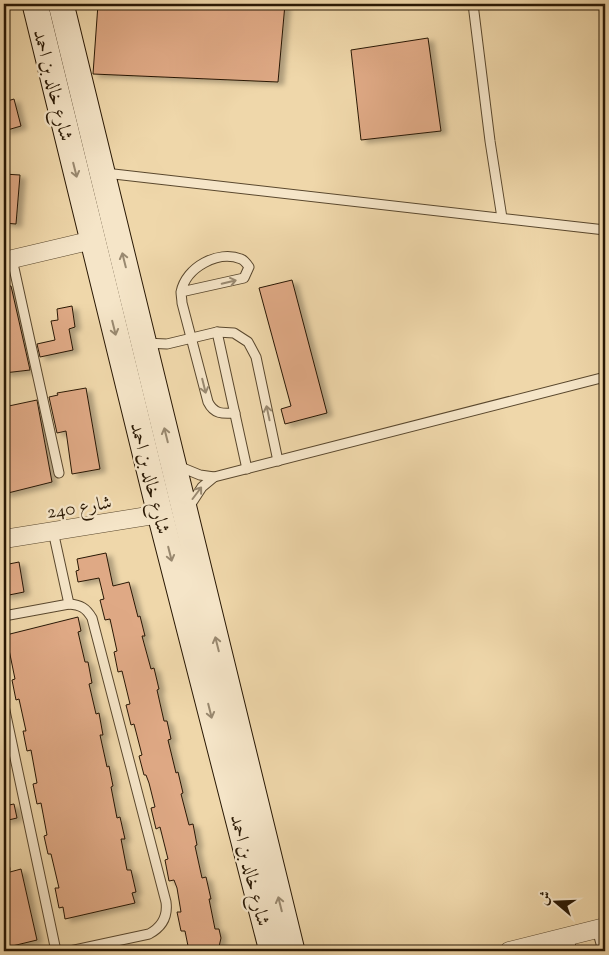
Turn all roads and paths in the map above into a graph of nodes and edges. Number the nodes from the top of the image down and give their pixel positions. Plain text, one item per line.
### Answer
1 (35, 4) edge
2 (61, 4) edge
3 (473, 4) edge
4 (102, 173) junction
5 (502, 218) junction
6 (605, 230) edge
7 (93, 240) junction
8 (8, 260) edge
9 (181, 292) junction
10 (217, 332) junction
11 (192, 338) junction
12 (144, 343) junction
13 (605, 377) edge
14 (235, 413) junction
15 (278, 461) junction
16 (173, 464) junction
17 (247, 469) junction
18 (59, 473) dead end
19 (214, 477) junction
20 (160, 514) junction
21 (185, 514) junction
22 (52, 531) junction
23 (4, 539) edge
24 (69, 604) junction
25 (4, 616) edge
26 (4, 706) edge
27 (601, 928) edge
28 (570, 944) edge
29 (543, 947) edge
30 (56, 951) edge
31 (70, 951) edge
32 (272, 951) edge
33 (292, 951) edge
34 (509, 951) edge
35 (603, 951) edge

1 -> 7 main road, شارع خالد بن احمد
2 - 4 main road, شارع خالد بن احمد
3 - 5 lane
4 - 5 lane
12 -> 4 main road, شارع خالد بن احمد
5 - 6 lane
7 - 8 street
7 -> 20 main road, شارع خالد بن احمد
8 - 18 lane
9 -> 9 lane
9 - 11 lane
10 - 11 lane
10 - 14 lane
15 -> 10 lane
11 - 12 lane
11 -> 14 lane
16 -> 12 main road, شارع خالد بن احمد
13 - 15 lane
14 - 17 lane
15 - 17 lane
16 - 19 lane
16 - 21 main road, شارع خالد بن احمد
17 - 19 lane
21 -> 19 lane
20 - 22 street, شارع 240
20 -> 32 main road, شارع خالد بن احمد
33 -> 21 main road, شارع خالد بن احمد
22 - 23 street, شارع 240
22 - 24 lane
24 - 25 lane
24 - 31 lane
26 - 30 lane
27 - 28 street
27 - 35 lane
28 - 29 street
29 - 34 street

